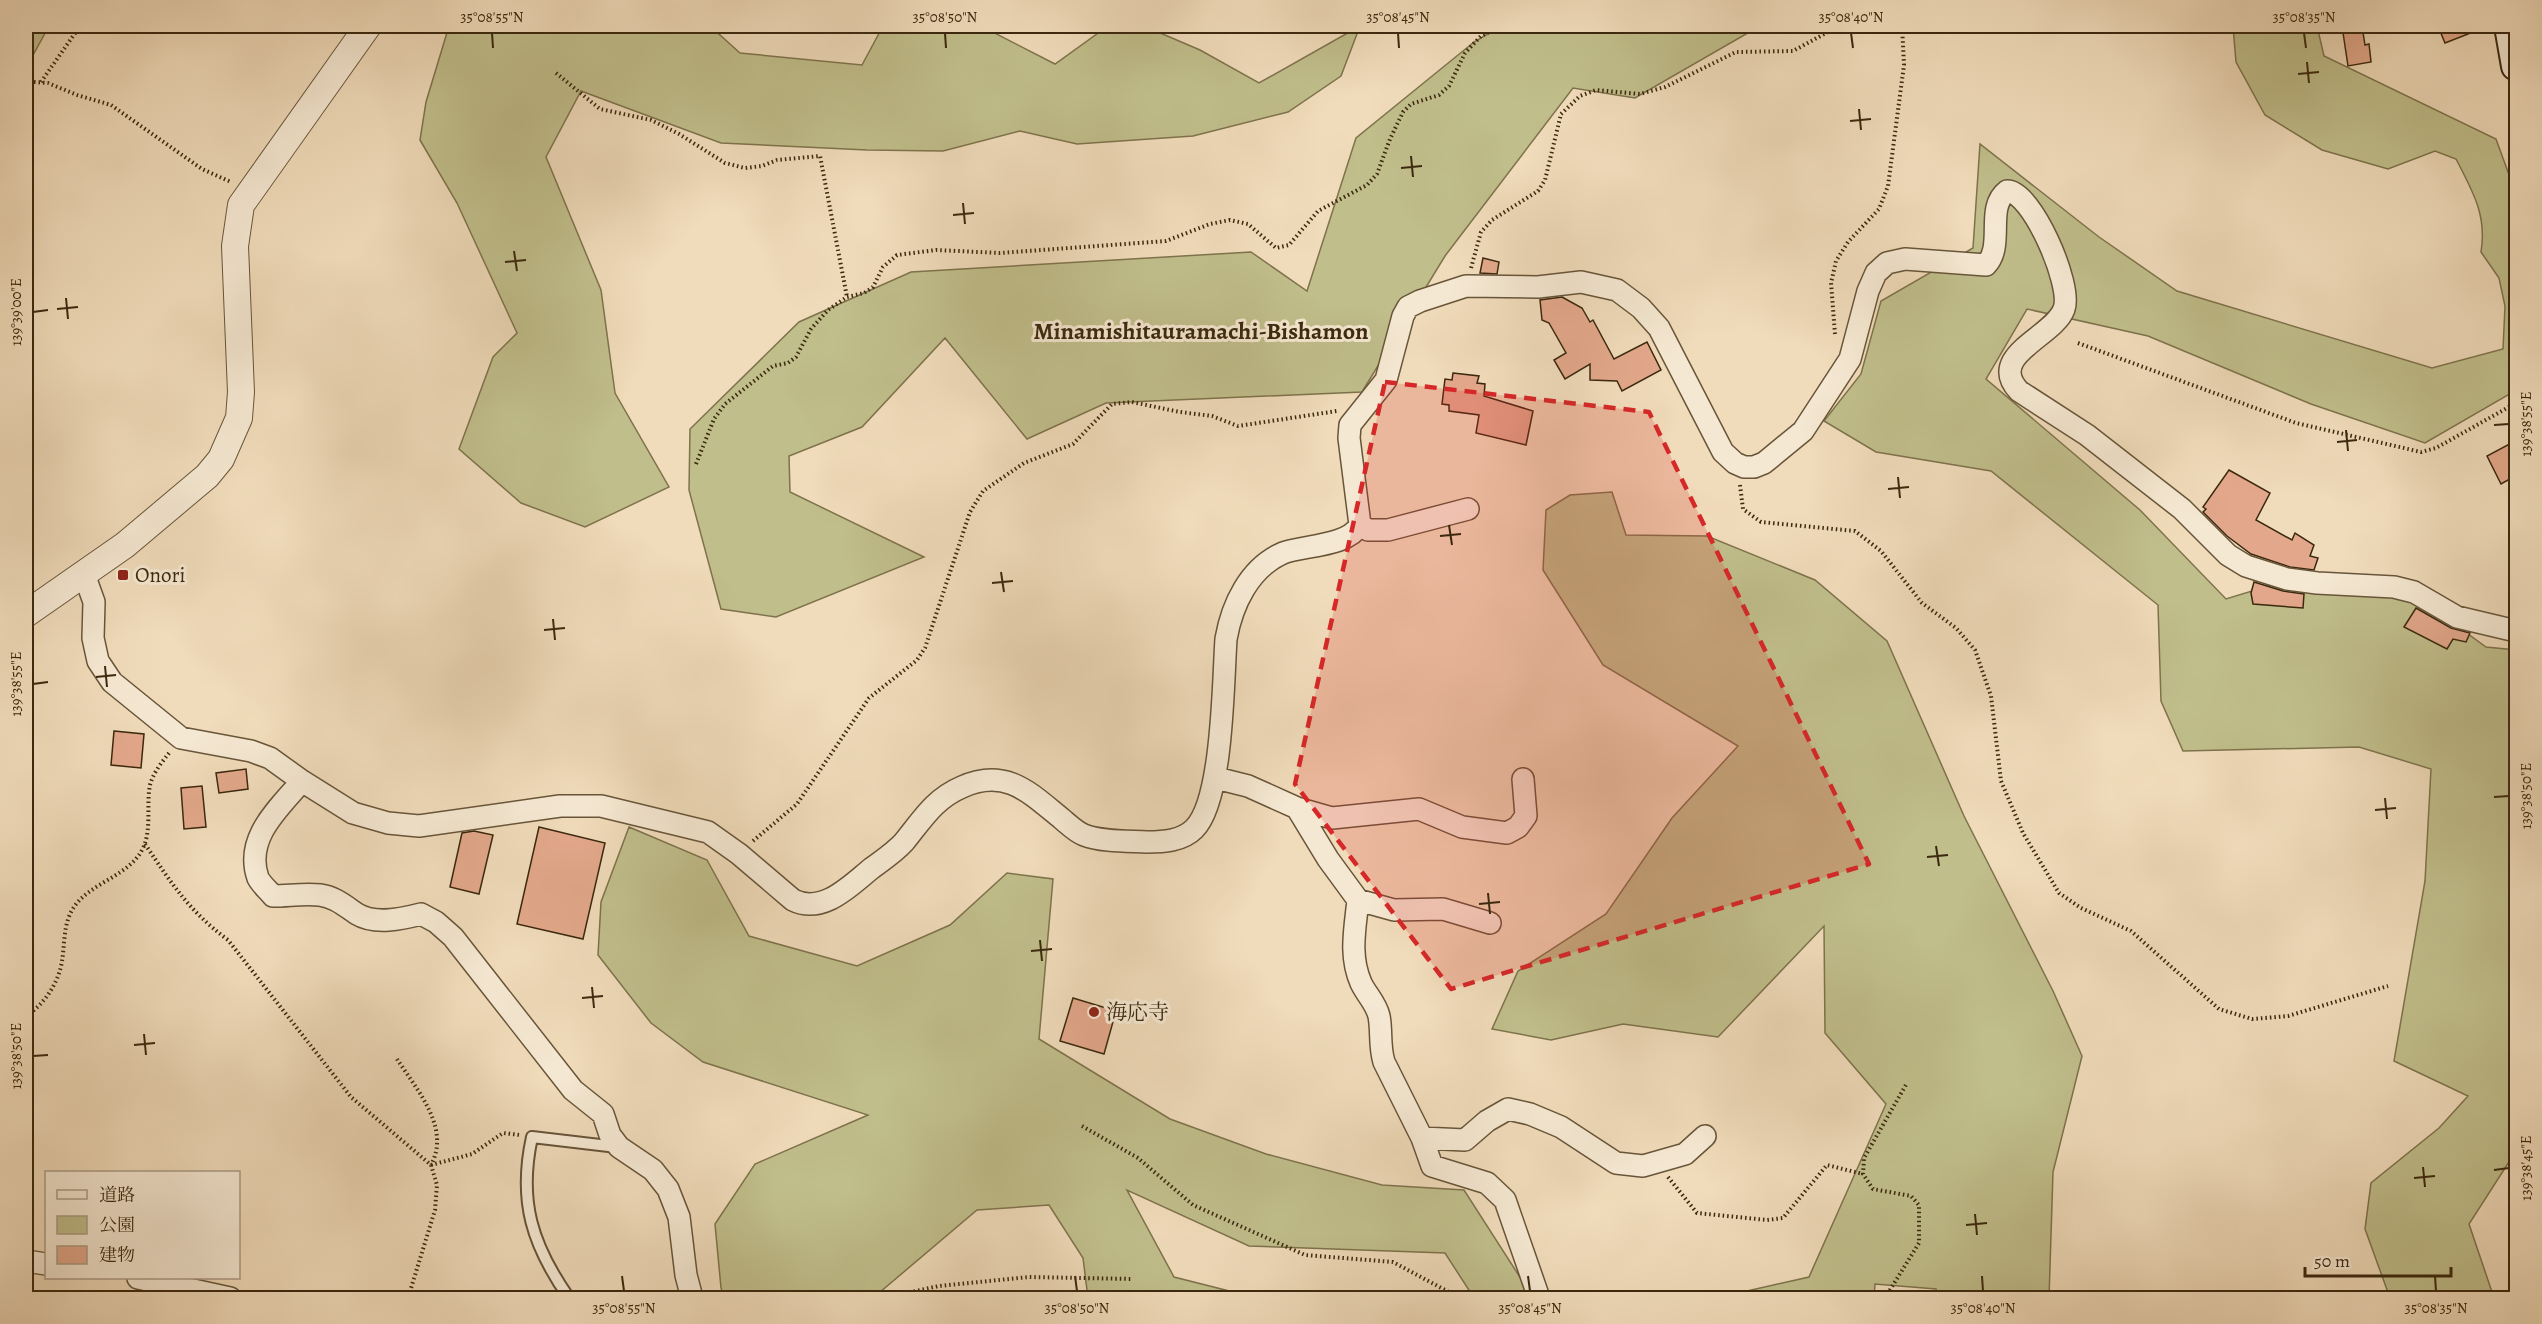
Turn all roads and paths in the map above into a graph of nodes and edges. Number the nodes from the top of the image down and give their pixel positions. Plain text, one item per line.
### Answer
1 (80, 26) edge
2 (368, 26) edge
3 (1501, 26) edge
4 (1839, 26) edge
5 (1902, 26) edge
6 (2509, 26) edge
7 (2517, 66) edge
8 (556, 73) dead end
9 (41, 83) junction
10 (26, 86) edge
11 (250, 190) junction
12 (1466, 286) junction
13 (847, 297) junction
14 (2078, 343) dead end
15 (1836, 344) dead end
16 (2517, 403) edge
17 (1362, 410) junction
18 (696, 464) dead end
19 (1744, 467) junction
20 (1468, 508) dead end
21 (1360, 525) junction
22 (84, 574) junction
23 (26, 614) edge
24 (2517, 631) edge
25 (181, 738) junction
26 (1216, 778) junction
27 (1523, 779) dead end
28 (302, 781) junction
29 (1297, 808) junction
30 (145, 844) junction
31 (739, 854) junction
32 (1358, 900) junction
33 (1490, 923) dead end
34 (2388, 986) dead end
35 (26, 1016) edge
36 (397, 1059) dead end
37 (1907, 1083) dead end
38 (1082, 1126) dead end
39 (1705, 1136) dead end
40 (532, 1137) junction
41 (1422, 1138) junction
42 (620, 1147) junction
43 (1657, 1161) junction
44 (431, 1165) junction
45 (1863, 1174) junction
46 (26, 1261) edge
47 (45, 1264) edge
48 (142, 1279) edge
49 (1133, 1279) dead end
50 (230, 1299) edge
51 (408, 1299) edge
52 (569, 1299) edge
53 (692, 1299) edge
54 (883, 1299) edge
55 (1460, 1299) edge
56 (1539, 1299) edge
57 (1885, 1299) edge

1 - 9 path
2 - 11 street
3 - 13 path
4 - 12 path
5 - 15 path
6 - 7 main road
8 - 13 path
9 - 10 path
9 - 11 path
11 - 22 street
12 - 17 street
12 - 19 street
13 - 18 path
14 - 16 path
17 - 21 street
17 - 31 path
19 - 24 street
19 - 34 path
20 - 21 street
21 - 26 street
22 - 23 street
22 - 25 street
25 - 28 street
25 - 30 path
26 - 29 street
26 - 31 street
27 - 29 street
28 - 31 street
28 - 42 street
29 - 32 street
30 - 35 path
30 - 44 path
32 - 33 street
32 - 41 street
36 - 44 path
37 - 45 path
38 - 55 path
39 - 43 street
40 - 42 lane
40 - 44 path
40 - 52 lane
41 - 43 street
41 - 56 street
42 - 53 street
43 - 45 path
44 - 51 path
45 - 57 path
46 - 47 street
48 - 50 street
49 - 54 path

